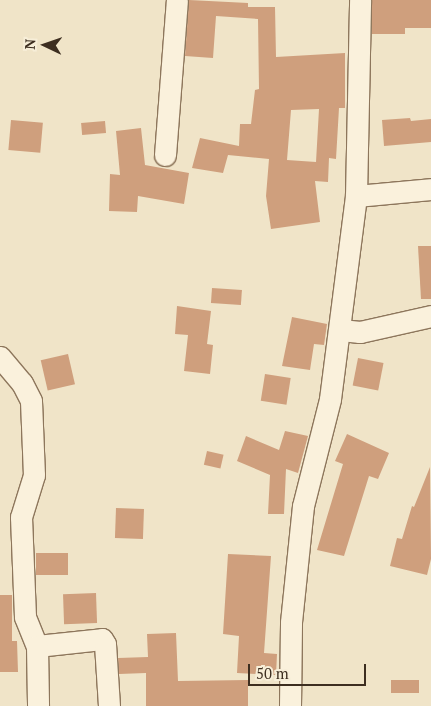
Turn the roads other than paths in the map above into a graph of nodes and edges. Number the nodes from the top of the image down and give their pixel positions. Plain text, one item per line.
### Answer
1 (177, 0) edge
2 (360, 0) edge
3 (165, 156) dead end
4 (431, 189) edge
5 (356, 196) junction
6 (431, 316) edge
7 (341, 330) junction
8 (0, 356) edge
9 (37, 646) junction
10 (38, 706) edge
11 (109, 706) edge
12 (290, 706) edge

1 - 3 street
2 - 5 street
4 - 5 street
5 - 7 street
6 - 7 street
7 - 12 street
8 - 9 street
9 - 10 street
9 - 11 street

